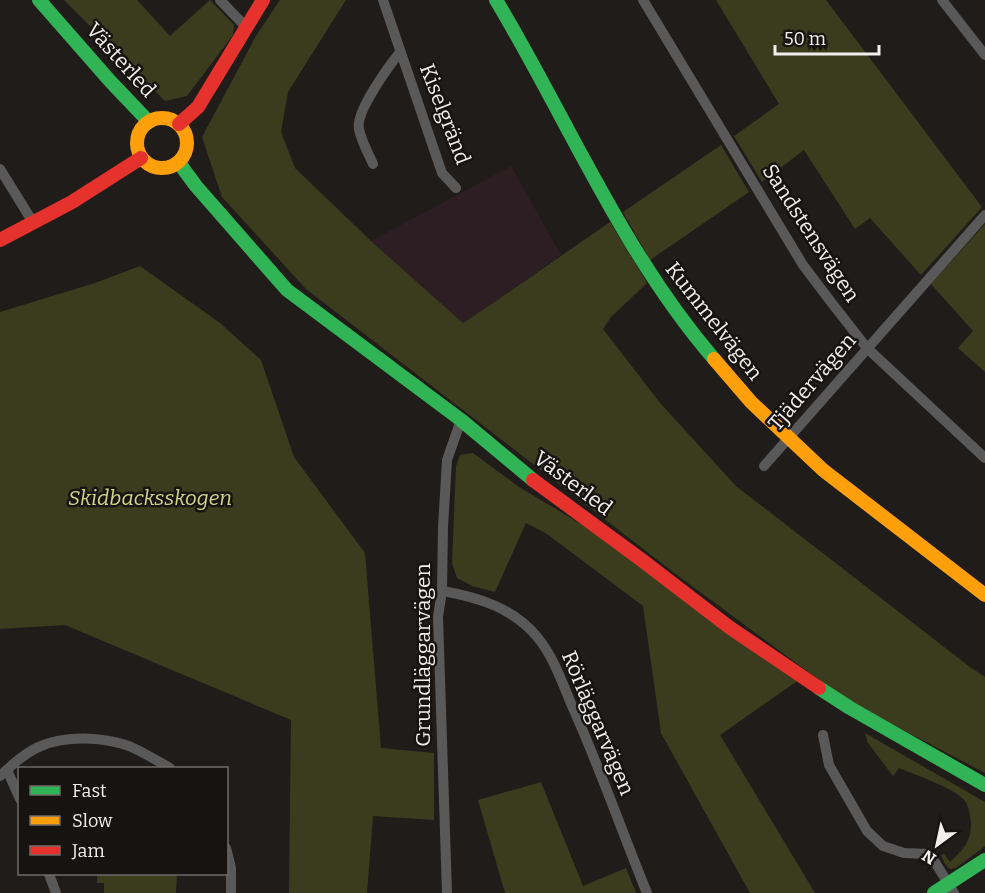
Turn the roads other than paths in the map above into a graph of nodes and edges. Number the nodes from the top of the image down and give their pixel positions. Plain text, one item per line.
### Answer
1 (39, 0) edge
2 (220, 0) edge
3 (263, 0) edge
4 (383, 0) edge
5 (496, 0) edge
6 (643, 0) edge
7 (942, 0) edge
8 (246, 27) junction
9 (400, 52) junction
10 (985, 55) edge
11 (149, 122) junction
12 (179, 124) junction
13 (141, 158) junction
14 (179, 163) junction
15 (373, 164) dead end
16 (0, 169) edge
17 (456, 188) dead end
18 (985, 215) edge
19 (34, 224) junction
20 (0, 240) edge
21 (867, 348) junction
22 (461, 420) junction
23 (789, 439) junction
24 (985, 458) edge
25 (764, 466) dead end
26 (442, 591) junction
27 (985, 595) edge
28 (823, 735) dead end
29 (168, 767) edge
30 (3, 773) edge
31 (985, 785) edge
32 (18, 796) edge
33 (228, 856) edge
34 (985, 860) edge
35 (50, 875) edge
36 (951, 889) edge
37 (56, 893) edge
38 (231, 893) edge
39 (447, 893) edge
40 (647, 893) edge
41 (934, 893) edge

1 - 11 street, Västerled
2 - 8 street
3 - 8 street
4 - 9 street, Kiselgränd
5 - 23 street, Kummelvägen
6 - 21 street, Sandstensvägen
7 - 10 street
8 - 12 street
9 - 15 street, Kiselgränd
9 - 17 street, Kiselgränd
11 - 12 street
11 - 13 street
12 - 14 street
13 - 14 street
13 - 19 street
14 - 22 street, Västerled
16 - 19 street
18 - 21 street, Tjädervägen
19 - 20 street
21 - 23 street, Tjädervägen
21 - 24 street, Sandstensvägen
22 - 26 street, Grundläggarvägen
22 - 31 street, Västerled
23 - 25 street, Tjädervägen
23 - 27 street, Kummelvägen
26 - 39 street, Grundläggarvägen
26 - 40 street, Rörläggarvägen
28 - 36 street
29 - 30 street
30 - 32 street
33 - 38 street
34 - 36 street
35 - 37 street
36 - 41 street

